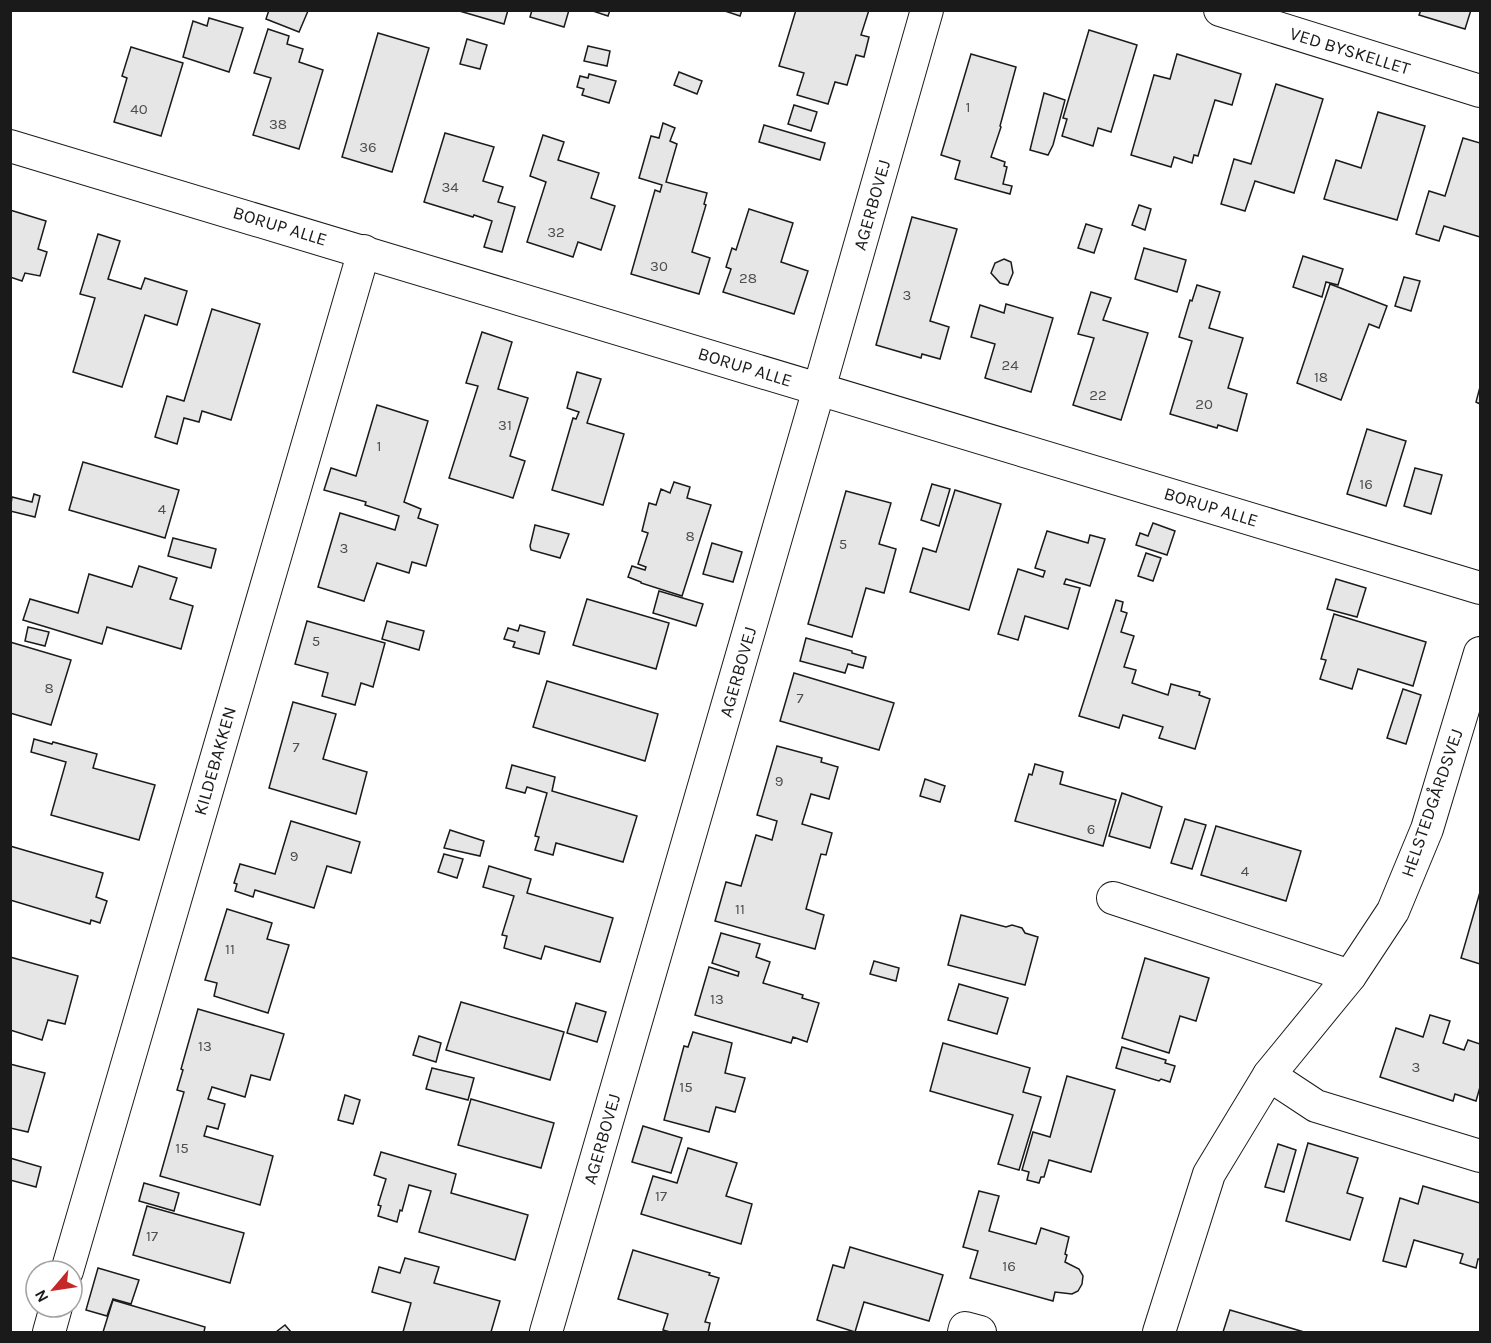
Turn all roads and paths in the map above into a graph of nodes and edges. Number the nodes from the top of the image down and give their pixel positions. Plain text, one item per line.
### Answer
1 (927, 10) edge
2 (1220, 10) edge
3 (1480, 91) edge
4 (10, 146) edge
5 (364, 251) junction
6 (819, 389) junction
7 (1480, 588) edge
8 (1480, 653) edge
9 (1113, 898) dead end
10 (1350, 976) junction
11 (1269, 1075) junction
12 (1480, 1156) edge
13 (70, 1259) edge
14 (546, 1332) edge
15 (964, 1332) edge
16 (980, 1332) edge
17 (1159, 1332) edge

1 - 6 street, AGERBOVEJ
2 - 3 street, VED BYSKELLET
4 - 5 street, BORUP ALLE
5 - 6 street, BORUP ALLE
5 - 13 street, KILDEBAKKEN
6 - 7 street, BORUP ALLE
6 - 14 street, AGERBOVEJ
8 - 10 street, HELSTEDGÅRDSVEJ
9 - 10 street
10 - 11 street, HELSTEDGÅRDSVEJ
11 - 12 street
11 - 17 street, HELSTEDGÅRDSVEJ
15 - 16 street

